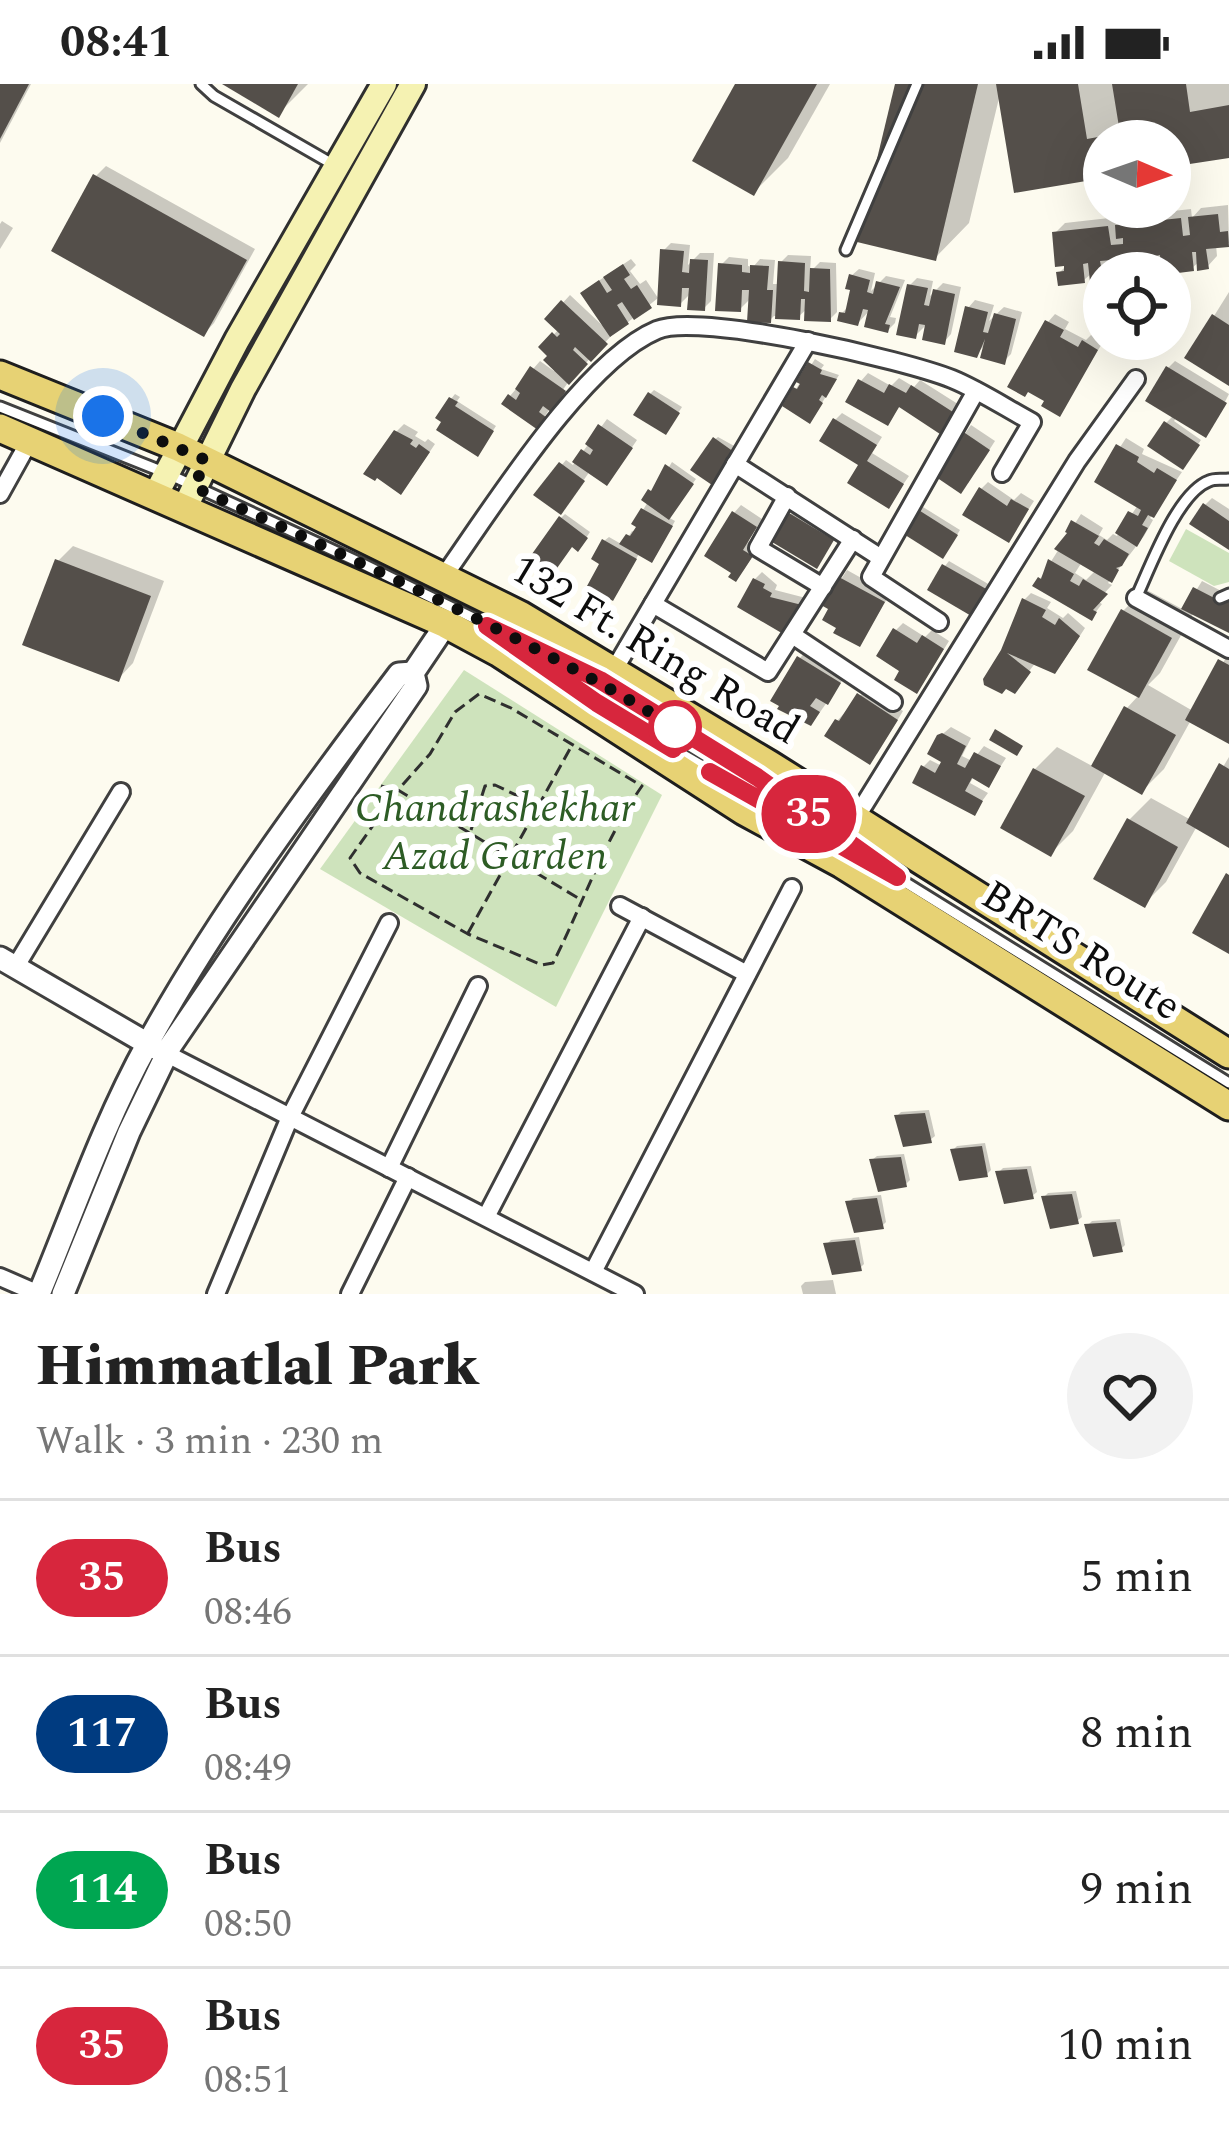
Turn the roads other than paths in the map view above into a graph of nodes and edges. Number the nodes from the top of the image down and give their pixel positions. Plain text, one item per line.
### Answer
1 (201, 84) edge
2 (384, 84) edge
3 (413, 84) edge
4 (917, 84) edge
5 (337, 166) junction
6 (846, 250) dead end
7 (808, 341) junction
8 (0, 375) edge
9 (1136, 379) dead end
10 (976, 391) junction
11 (0, 407) edge
12 (0, 428) edge
13 (30, 440) junction
14 (178, 447) junction
15 (206, 460) junction
16 (735, 464) junction
17 (1002, 472) dead end
18 (1229, 479) edge
19 (161, 483) junction
20 (0, 494) edge
21 (787, 496) junction
22 (190, 497) junction
23 (853, 538) junction
24 (880, 558) junction
25 (444, 576) junction
26 (823, 586) junction
27 (1136, 598) joint
28 (653, 604) junction
29 (938, 622) dead end
30 (446, 624) junction
31 (487, 626) junction
32 (794, 635) junction
33 (1229, 649) edge
34 (614, 670) junction
35 (893, 702) dead end
36 (121, 792) dead end
37 (854, 821) junction
38 (897, 877) junction
39 (792, 888) dead end
40 (620, 906) dead end
41 (642, 916) junction
42 (389, 922) dead end
43 (8, 962) edge
44 (747, 974) junction
45 (478, 986) dead end
46 (1227, 1048) edge
47 (157, 1049) junction
48 (1229, 1083) edge
49 (1229, 1106) edge
50 (290, 1117) junction
51 (389, 1168) junction
52 (407, 1178) junction
53 (486, 1217) junction
54 (593, 1272) junction
55 (0, 1276) edge
56 (39, 1294) edge
57 (63, 1294) edge
58 (216, 1294) edge
59 (350, 1294) edge
60 (635, 1294) edge

1 - 5 lane
2 - 5 main road
3 - 15 main road
4 - 6 lane
5 - 14 main road
7 - 10 street
7 - 16 street
7 - 25 street
8 - 14 main road
9 - 37 street
10 - 17 street
10 - 24 street
11 - 19 lane
12 - 13 main road
13 - 19 main road
13 - 20 street
14 - 15 main road, 132 Ft. Ring Road
14 - 19 main road
15 - 22 main road
15 - 25 main road, 132 Ft. Ring Road
16 - 21 street
16 - 28 street
18 - 27 lane
19 - 22 main road, 132 Ft. Ring Road
21 - 23 street
21 - 26 street
22 - 30 main road, 132 Ft. Ring Road
22 - 31 lane
23 - 24 street
23 - 26 street
24 - 29 street
25 - 34 main road, 132 Ft. Ring Road
26 - 32 street
27 - 33 street
28 - 32 street
28 - 34 street
30 - 47 street
30 - 49 main road, 132 Ft. Ring Road
31 - 38 lane
31 - 38 lane
32 - 35 street
34 - 37 main road, 132 Ft. Ring Road
36 - 43 street
37 - 46 main road, 132 Ft. Ring Road
38 - 48 lane, BRTS Route
39 - 44 street
40 - 41 street
41 - 44 street
41 - 53 street
42 - 50 street
43 - 47 street
44 - 54 street
45 - 51 street
47 - 50 street
47 - 56 street
47 - 57 street
50 - 51 street
50 - 58 street
51 - 52 street
52 - 53 street
52 - 59 street
53 - 54 street
54 - 60 street
55 - 56 street

